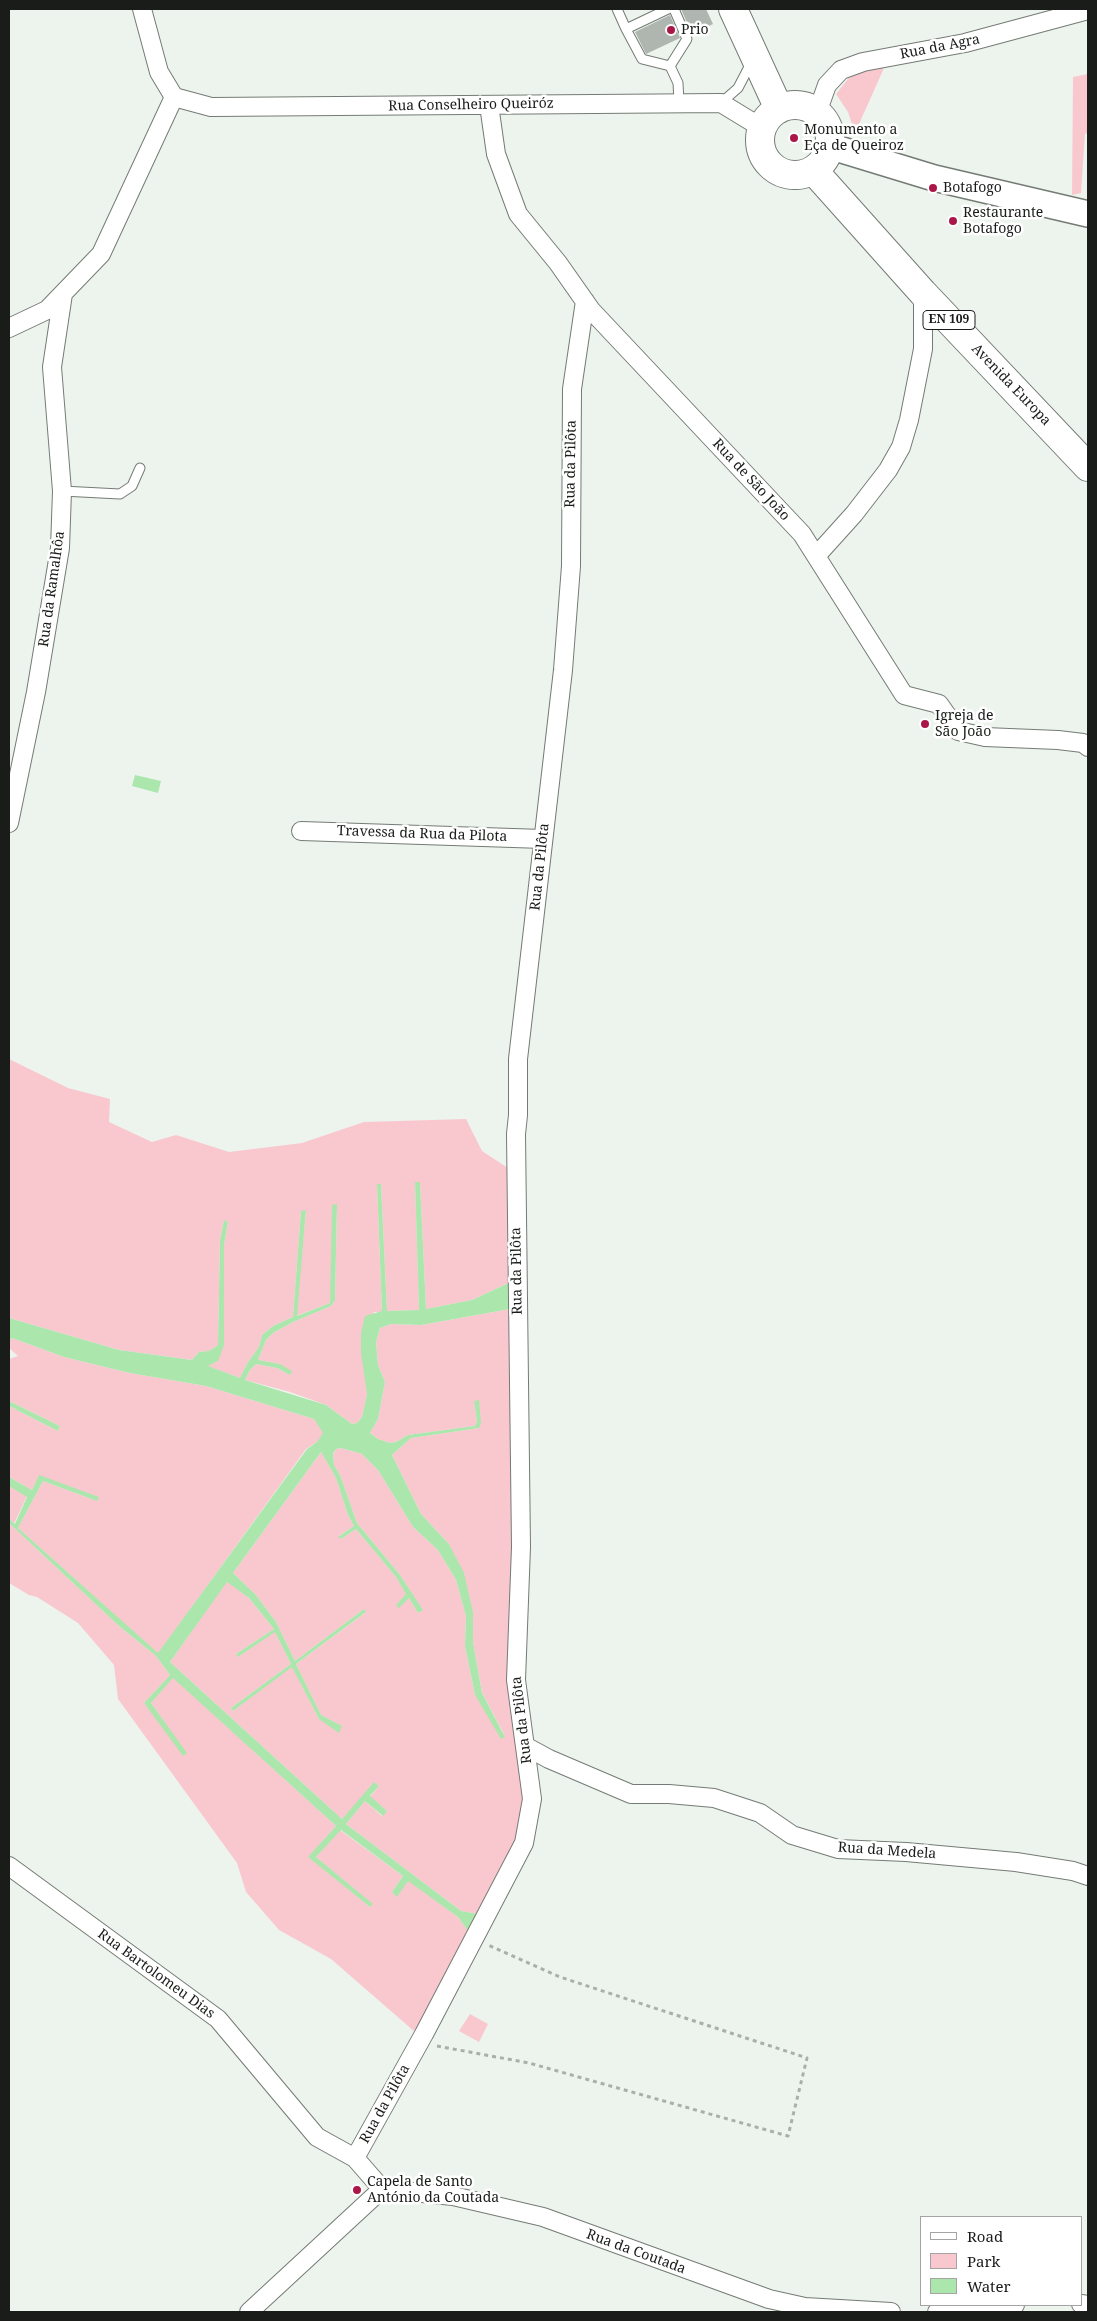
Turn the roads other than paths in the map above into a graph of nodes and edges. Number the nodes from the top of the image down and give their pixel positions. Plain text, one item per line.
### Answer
1 (142, 9) edge
2 (618, 9) edge
3 (668, 9) edge
4 (674, 9) edge
5 (733, 9) edge
6 (1088, 10) edge
7 (626, 29) junction
8 (754, 56) junction
9 (670, 66) junction
10 (174, 97) junction
11 (678, 102) junction
12 (721, 103) junction
13 (489, 105) junction
14 (817, 113) junction
15 (770, 118) junction
16 (829, 146) junction
17 (813, 170) junction
18 (1088, 214) edge
19 (923, 293) junction
20 (63, 294) junction
21 (585, 301) junction
22 (9, 328) edge
23 (1088, 466) edge
24 (140, 468) dead end
25 (62, 491) junction
26 (818, 555) junction
27 (1088, 747) edge
28 (9, 823) edge
29 (301, 831) dead end
30 (543, 839) junction
31 (525, 1746) junction
32 (9, 1866) edge
33 (1088, 1876) edge
34 (355, 2158) junction
35 (382, 2189) junction
36 (1003, 2306) edge
37 (249, 2312) edge
38 (891, 2312) edge
39 (937, 2312) edge

1 - 10 street
2 - 7 lane
3 - 7 lane
4 - 9 lane
5 - 8 main road
6 - 14 street, Rua da Agra
7 - 9 lane
8 - 12 lane
8 - 15 main road
9 - 11 lane
10 - 13 street, Rua Conselheiro Queiróz
10 - 20 street
11 - 12 street, Rua Conselheiro Queiróz
11 - 13 street, Rua Conselheiro Queiróz
12 - 15 street
13 - 21 street, Rua de São João
14 - 15 main road
14 - 16 main road
15 - 17 main road
16 - 17 main road
16 - 18 main road
17 - 19 main road, Avenida Europa / EN 109
19 - 23 main road, Avenida Europa / EN 109
19 - 26 street
20 - 22 street
20 - 25 street, Rua da Ramalhôa
21 - 26 street, Rua de São João
21 - 30 street, Rua da Pilôta
24 - 25 lane
25 - 28 street, Rua da Ramalhôa
26 - 27 street, Rua de São João
29 - 30 street, Travessa da Rua da Pilota
30 - 31 street, Rua da Pilôta
31 - 33 street, Rua da Medela
31 - 34 street, Rua da Pilôta
32 - 34 street, Rua Bartolomeu Dias
34 - 35 street, Rua da Pilôta
35 - 37 street
35 - 38 street, Rua da Coutada
36 - 39 street

